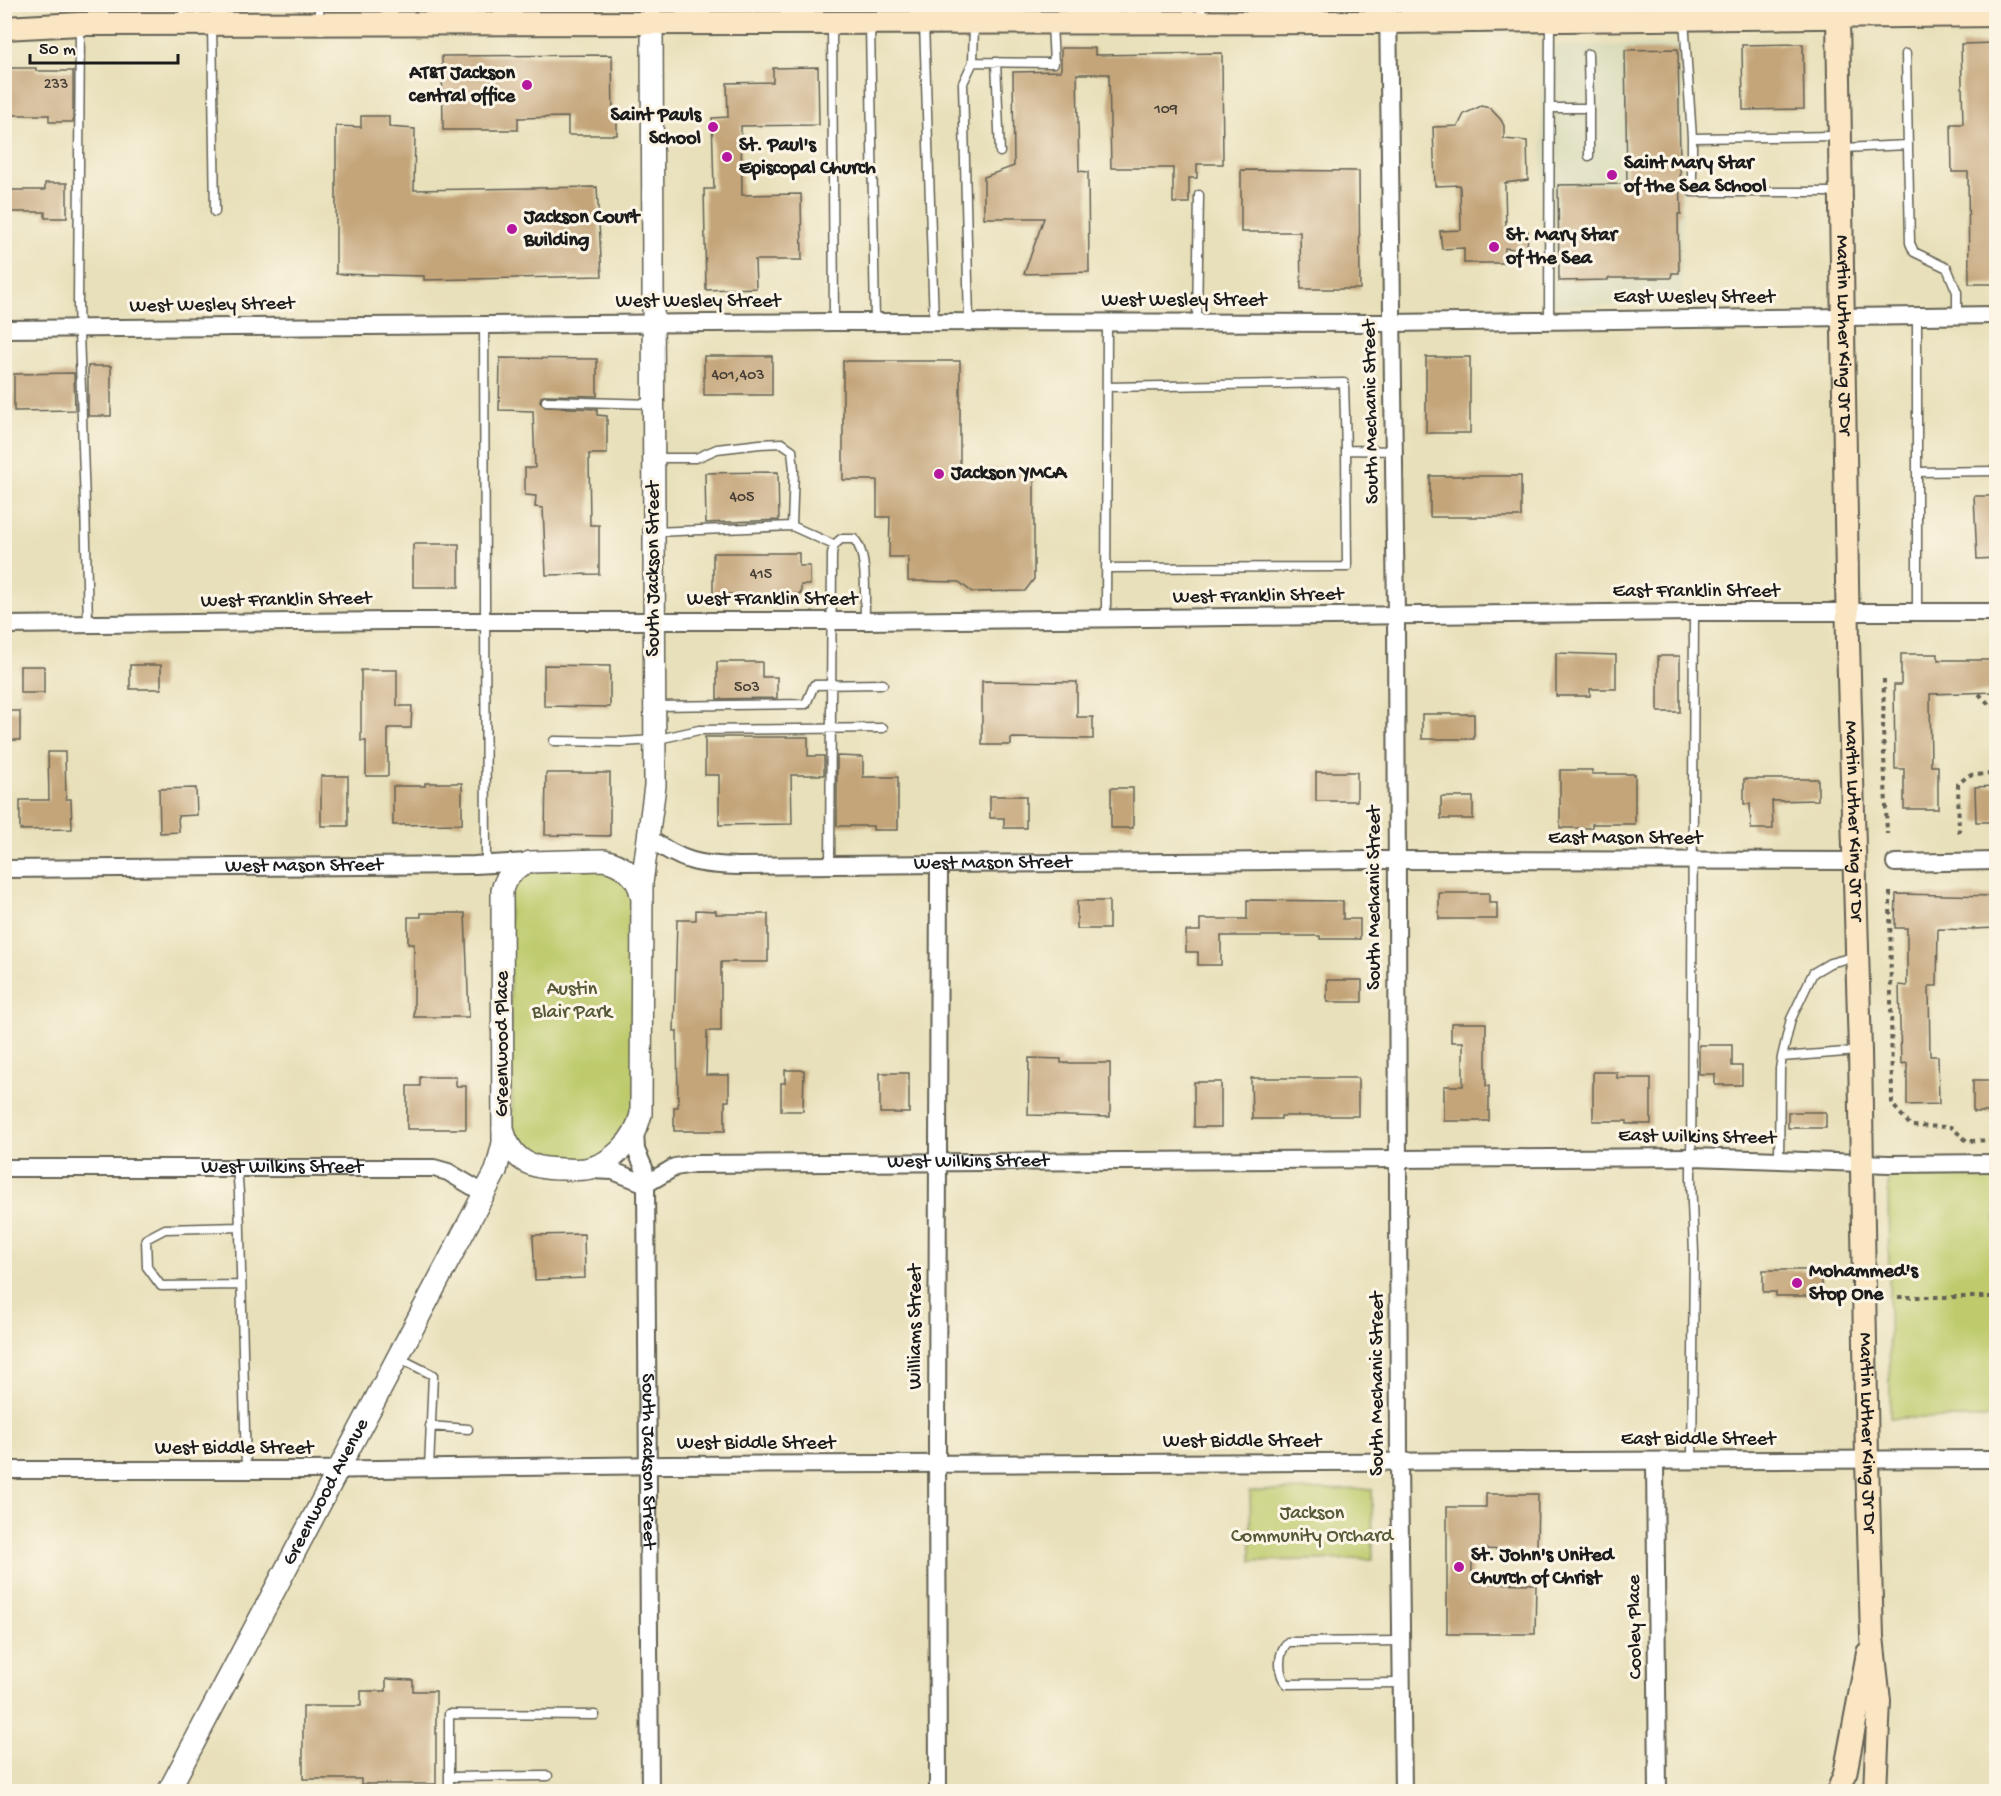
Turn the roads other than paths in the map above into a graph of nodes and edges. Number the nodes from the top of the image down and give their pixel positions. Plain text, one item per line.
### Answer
1 (1684, 11) edge
2 (1838, 11) edge
3 (1550, 12) edge
4 (1131, 13) edge
5 (1202, 13) edge
6 (1388, 13) edge
7 (183, 14) edge
8 (319, 14) edge
9 (652, 14) edge
10 (1007, 14) edge
11 (1996, 15) edge
12 (1063, 16) edge
13 (964, 17) edge
14 (924, 23) junction
15 (80, 24) junction
16 (212, 24) junction
17 (832, 24) junction
18 (870, 24) junction
19 (4, 28) edge
20 (1588, 54) dead end
21 (1906, 54) dead end
22 (973, 62) junction
23 (996, 62) junction
24 (1550, 108) junction
25 (1588, 108) junction
26 (1692, 138) junction
27 (1839, 142) junction
28 (1908, 145) junction
29 (1000, 152) dead end
30 (1589, 156) dead end
31 (1840, 192) junction
32 (1198, 195) dead end
33 (215, 212) dead end
34 (1917, 315) junction
35 (1957, 315) junction
36 (1996, 315) edge
37 (1842, 318) junction
38 (1107, 321) junction
39 (1549, 321) junction
40 (834, 322) junction
41 (934, 322) junction
42 (969, 322) junction
43 (1197, 322) junction
44 (654, 323) junction
45 (874, 323) junction
46 (1391, 323) junction
47 (484, 324) junction
48 (78, 328) junction
49 (4, 329) edge
50 (1107, 387) junction
51 (546, 401) dead end
52 (654, 404) junction
53 (1346, 450) junction
54 (1394, 451) junction
55 (653, 458) junction
56 (1996, 471) edge
57 (1917, 472) junction
58 (792, 526) junction
59 (654, 532) junction
60 (834, 545) junction
61 (1106, 568) junction
62 (1694, 612) junction
63 (1996, 612) edge
64 (1848, 613) junction
65 (1917, 613) junction
66 (1396, 616) junction
67 (1106, 619) junction
68 (654, 621) junction
69 (833, 621) junction
70 (865, 621) junction
71 (486, 622) junction
72 (88, 624) junction
73 (4, 625) edge
74 (883, 684) dead end
75 (831, 685) junction
76 (654, 706) junction
77 (830, 728) junction
78 (883, 728) dead end
79 (654, 740) junction
80 (554, 741) dead end
81 (649, 838) junction
82 (1694, 859) junction
83 (604, 860) junction
84 (1396, 860) junction
85 (1855, 861) junction
86 (1996, 861) edge
87 (530, 862) junction
88 (1895, 863) dead end
89 (480, 864) junction
90 (939, 864) junction
91 (830, 865) junction
92 (4, 869) edge
93 (502, 891) junction
94 (641, 899) junction
95 (1858, 956) junction
96 (1860, 1051) junction
97 (1782, 1057) junction
98 (503, 1129) junction
99 (635, 1131) junction
100 (1693, 1157) junction
101 (1397, 1158) junction
102 (1779, 1160) junction
103 (939, 1162) junction
104 (1862, 1162) junction
105 (1996, 1163) edge
106 (237, 1167) junction
107 (4, 1168) edge
108 (546, 1169) junction
109 (584, 1169) junction
110 (646, 1184) junction
111 (486, 1194) junction
112 (240, 1227) junction
113 (241, 1285) junction
114 (398, 1358) junction
115 (430, 1426) junction
116 (468, 1429) dead end
117 (1996, 1459) edge
118 (1867, 1460) junction
119 (1654, 1461) junction
120 (1692, 1461) junction
121 (1399, 1462) junction
122 (937, 1464) junction
123 (649, 1465) junction
124 (429, 1468) junction
125 (339, 1469) junction
126 (4, 1470) edge
127 (246, 1470) junction
128 (1872, 1637) junction
129 (1401, 1641) junction
130 (1401, 1683) junction
131 (595, 1715) dead end
132 (449, 1776) junction
133 (548, 1776) dead end
134 (168, 1791) edge
135 (449, 1791) edge
136 (650, 1791) edge
137 (938, 1791) edge
138 (1403, 1791) edge
139 (1659, 1791) edge
140 (1838, 1791) edge
141 (1875, 1791) edge

1 - 2 main road
1 - 3 main road
1 - 26 lane
2 - 11 main road
2 - 27 main road, Martin Luther King Jr Dr
3 - 6 main road
3 - 24 lane
4 - 5 main road
4 - 12 main road
5 - 6 main road
6 - 46 street, South Mechanic Street
7 - 15 main road
7 - 16 main road
8 - 9 main road
8 - 16 main road
9 - 17 main road
9 - 44 street, South Jackson Street
10 - 12 main road
10 - 13 main road
12 - 23 lane
13 - 14 main road
13 - 22 lane
14 - 18 main road
14 - 41 lane
15 - 19 main road
15 - 48 lane
16 - 33 lane
17 - 18 main road
17 - 40 lane
18 - 45 lane
20 - 25 lane
21 - 28 lane
22 - 23 lane
22 - 42 lane
23 - 29 lane
24 - 25 lane
24 - 39 lane
25 - 30 lane
26 - 27 lane
26 - 31 lane
27 - 28 lane
27 - 31 main road, Martin Luther King Jr Dr
28 - 35 lane
31 - 37 main road, Martin Luther King Jr Dr
32 - 43 lane
34 - 35 street, East Wesley Street
34 - 37 street, East Wesley Street
34 - 57 lane
35 - 36 street, East Wesley Street
37 - 39 street, East Wesley Street
37 - 64 main road, Martin Luther King Jr Dr
38 - 42 street, West Wesley Street
38 - 43 street, West Wesley Street
38 - 50 lane
39 - 46 street, East Wesley Street
40 - 44 street, West Wesley Street
40 - 45 street, West Wesley Street
41 - 42 street, West Wesley Street
41 - 45 street, West Wesley Street
43 - 46 street, West Wesley Street
44 - 47 street, West Wesley Street
44 - 52 street, South Jackson Street
46 - 54 street, South Mechanic Street
47 - 48 street, West Wesley Street
47 - 71 lane
48 - 49 street, West Wesley Street
48 - 72 lane
50 - 53 lane
50 - 61 lane
51 - 52 lane
52 - 55 street, South Jackson Street
53 - 54 lane
53 - 61 lane
54 - 66 street, South Mechanic Street
55 - 58 lane
55 - 59 street, South Jackson Street
56 - 57 lane
57 - 65 lane
58 - 59 lane
58 - 60 lane
59 - 68 street, South Jackson Street
60 - 69 lane
60 - 70 lane
61 - 67 lane
62 - 64 street, East Franklin Street
62 - 66 street, East Franklin Street
62 - 82 lane
63 - 65 street, East Franklin Street
64 - 65 street, East Franklin Street
64 - 85 main road, Martin Luther King Jr Dr
66 - 67 street, West Franklin Street
66 - 84 street, South Mechanic Street
67 - 70 street, West Franklin Street
68 - 69 street, West Franklin Street
68 - 71 street, West Franklin Street
68 - 76 street, South Jackson Street
69 - 70 street, West Franklin Street
69 - 75 lane
71 - 72 street, West Franklin Street
71 - 89 lane
72 - 73 street, West Franklin Street
74 - 75 lane
75 - 76 lane
75 - 77 lane
76 - 79 street, South Jackson Street
77 - 78 lane
77 - 79 lane
77 - 91 lane
79 - 80 lane
79 - 81 street, South Jackson Street
81 - 83 street, West Mason Street
81 - 91 street, West Mason Street
81 - 94 street, South Jackson Street
82 - 84 street, East Mason Street
82 - 85 street, East Mason Street
82 - 100 lane
83 - 87 street, West Mason Street
83 - 94 street
84 - 90 street, West Mason Street
84 - 101 street, South Mechanic Street
85 - 95 main road, Martin Luther King Jr Dr
86 - 88 street
87 - 89 street, West Mason Street
87 - 93 street
89 - 92 street, West Mason Street
89 - 93 street
90 - 91 street, West Mason Street
90 - 103 street, Williams Street
93 - 98 street, Greenwood Place
94 - 99 street, South Jackson Street
95 - 96 main road, Martin Luther King Jr Dr
95 - 97 lane
96 - 97 lane
96 - 104 main road, Martin Luther King Jr Dr
97 - 102 lane
98 - 108 street
98 - 111 street, Greenwood Place
99 - 109 street, South Jackson Street
99 - 110 street, South Jackson Street
100 - 101 street, East Wilkins Street
100 - 102 street, East Wilkins Street
100 - 120 lane
101 - 103 street, West Wilkins Street
101 - 121 street, South Mechanic Street
102 - 104 street, East Wilkins Street
103 - 110 street, West Wilkins Street
103 - 122 street, Williams Street
104 - 105 street, East Wilkins Street
104 - 118 main road, Martin Luther King Jr Dr
106 - 107 street, West Wilkins Street
106 - 111 street, West Wilkins Street
106 - 112 lane
108 - 109 street
108 - 111 street
109 - 110 street
110 - 123 street, South Jackson Street
111 - 114 street, Greenwood Avenue
112 - 113 lane
112 - 113 lane
113 - 127 lane
114 - 115 lane
114 - 125 street, Greenwood Avenue
115 - 116 lane
115 - 124 lane
117 - 118 street, East Biddle Street
118 - 120 street, East Biddle Street
118 - 128 main road, Martin Luther King Jr Dr
119 - 120 street, East Biddle Street
119 - 121 street, East Biddle Street
119 - 139 street, Cooley Place
121 - 122 street, West Biddle Street
121 - 129 street, South Mechanic Street
122 - 123 street, West Biddle Street
122 - 137 street, Williams Street
123 - 124 street, West Biddle Street
123 - 136 street, South Jackson Street
124 - 125 street, West Biddle Street
125 - 127 street, West Biddle Street
125 - 134 street, Greenwood Avenue
126 - 127 street, West Biddle Street
128 - 140 main road, Martin Luther King Jr Dr
128 - 141 main road, Martin Luther King Jr Dr
129 - 130 street, South Mechanic Street
129 - 130 lane
130 - 138 street, South Mechanic Street
131 - 132 lane
132 - 133 lane
132 - 135 lane

